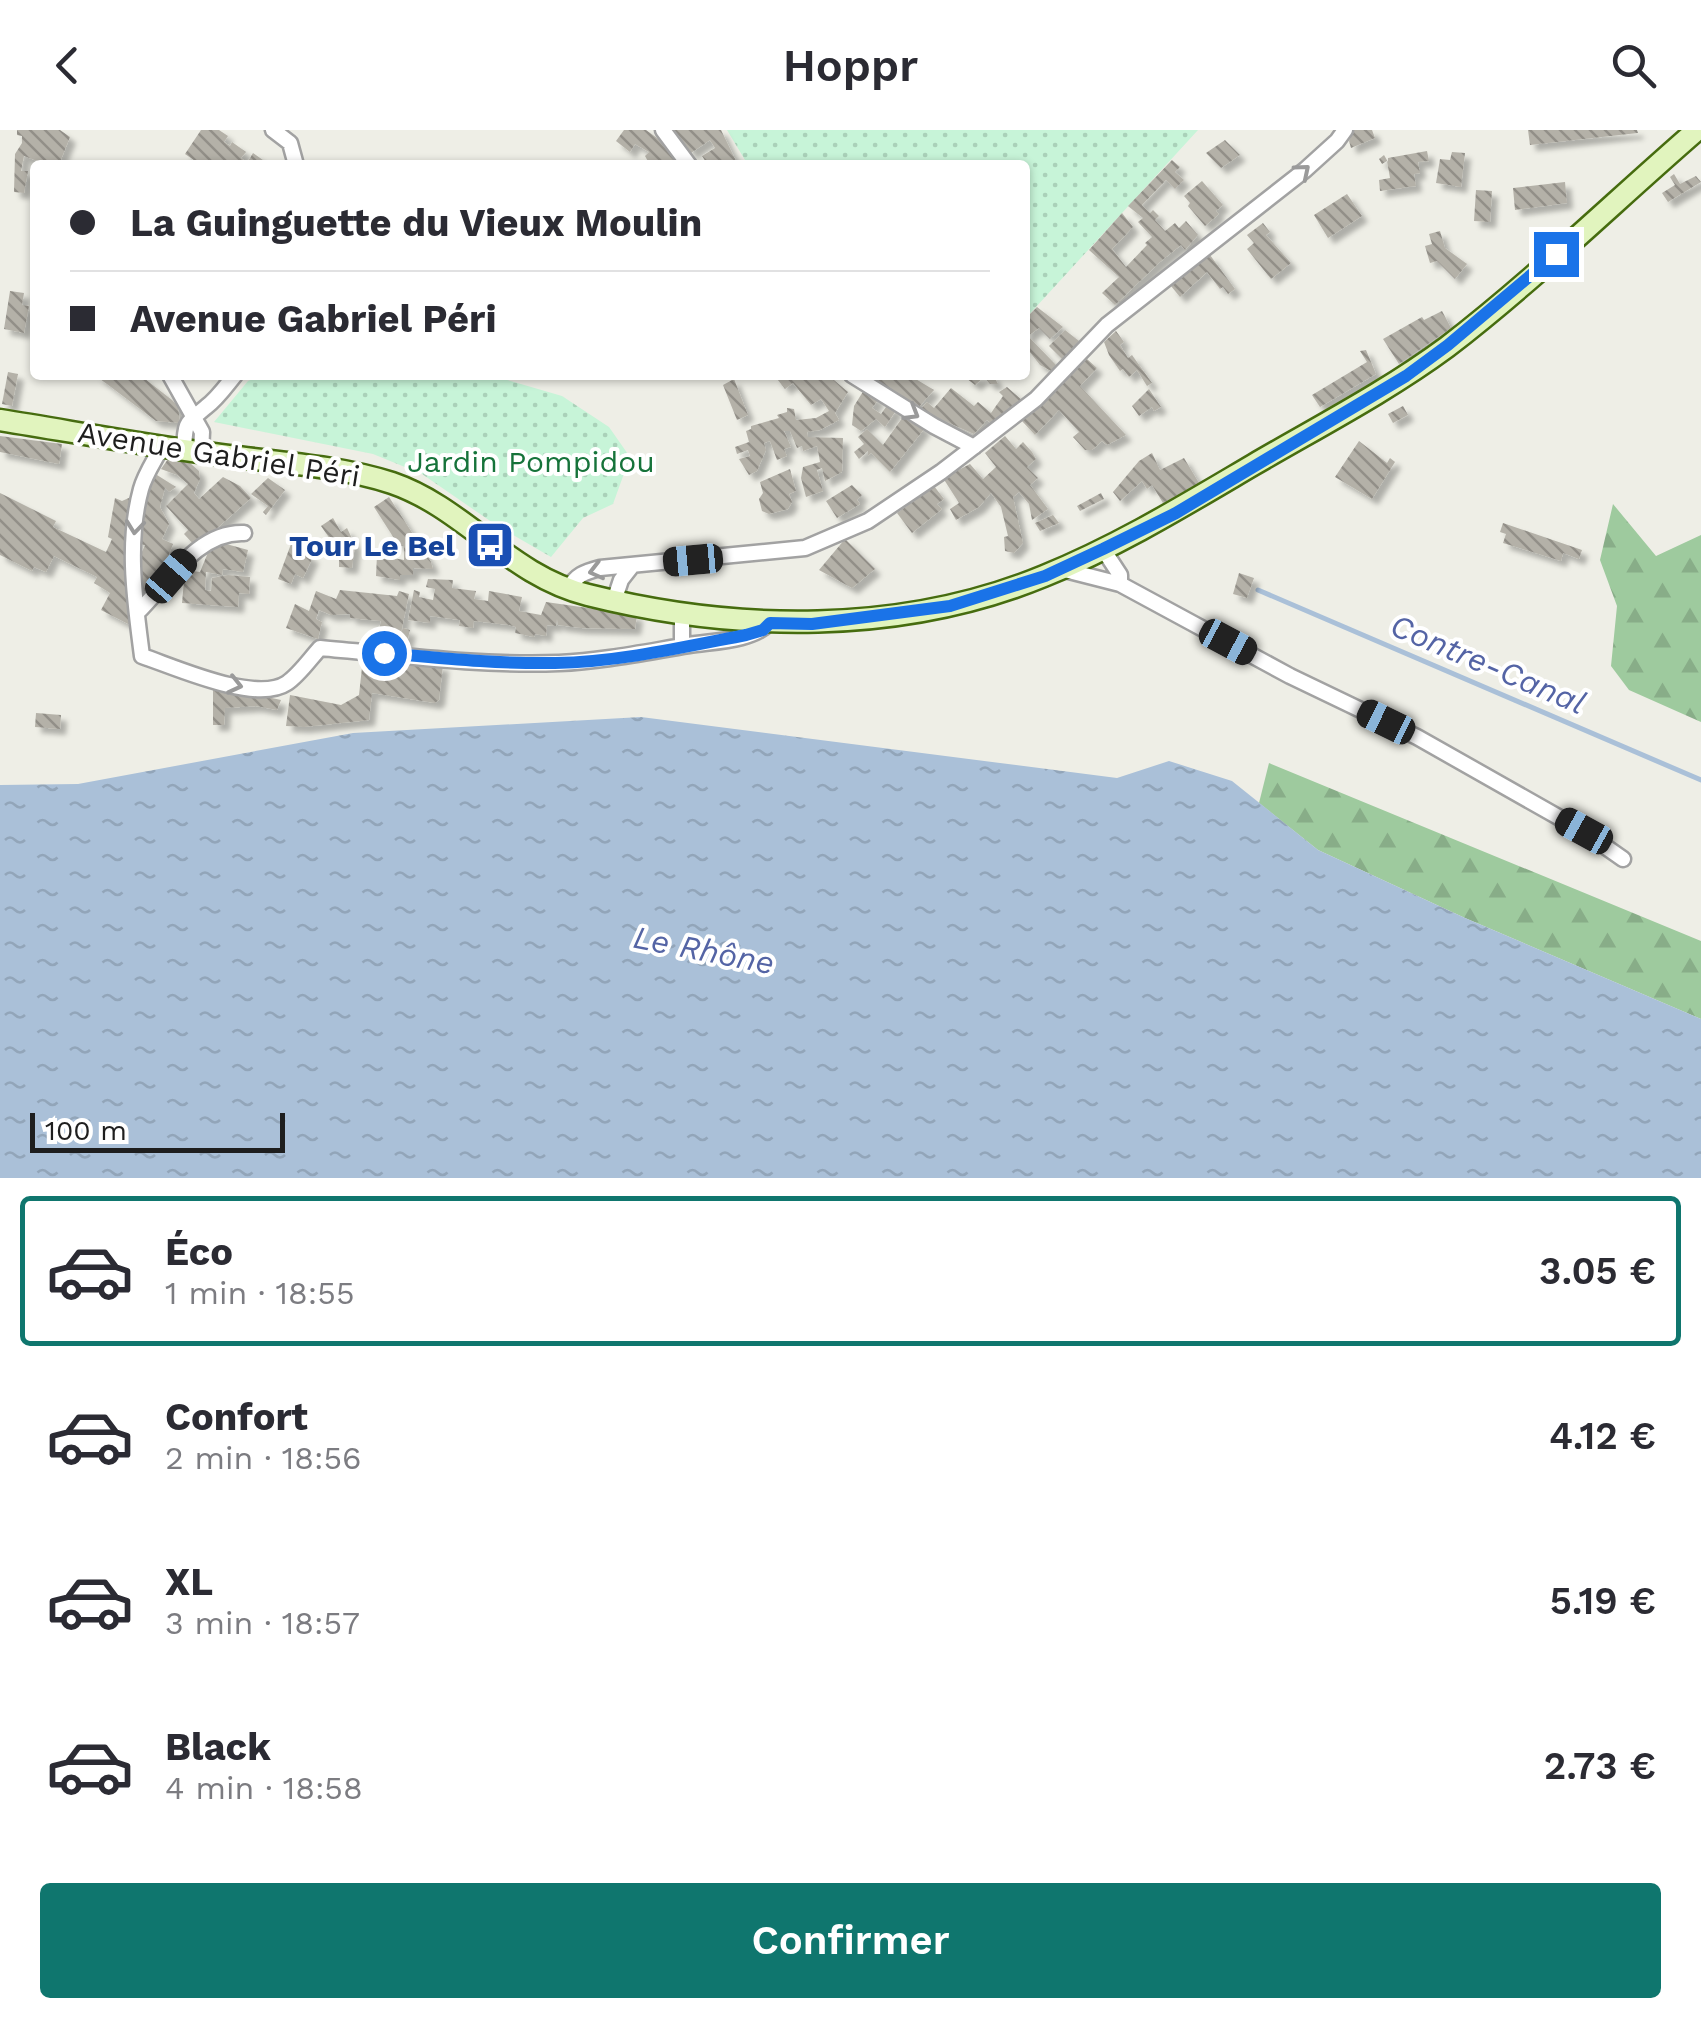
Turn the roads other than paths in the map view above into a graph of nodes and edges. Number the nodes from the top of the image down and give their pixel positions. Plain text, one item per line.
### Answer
1 (273, 130) edge
2 (663, 130) edge
3 (1345, 130) edge
4 (1698, 130) edge
5 (295, 160) edge
6 (685, 160) edge
7 (173, 380) edge
8 (231, 380) edge
9 (860, 380) edge
10 (193, 415) junction
11 (0, 420) edge
12 (162, 446) junction
13 (974, 447) junction
14 (192, 451) junction
15 (244, 532) dead end
16 (1103, 549) junction
17 (632, 566) junction
18 (1060, 569) junction
19 (1120, 584) junction
20 (568, 590) junction
21 (614, 601) junction
22 (682, 612) junction
23 (137, 613) junction
24 (770, 623) junction
25 (682, 646) junction
26 (1622, 859) dead end

1 - 5 street
2 - 6 street
13 -> 3 street
4 - 16 main road, Avenue Gabriel Péri
7 - 10 street
8 - 10 street
9 -> 13 street
10 - 14 street
11 - 12 main road, Avenue Gabriel Péri
12 - 14 main road, Avenue Gabriel Péri
12 -> 23 street
13 - 17 street
14 - 20 main road, Avenue Gabriel Péri
15 - 23 street
16 - 18 main road, Avenue Gabriel Péri
16 - 19 street
17 -> 20 street
17 - 21 street
18 - 19 street
18 - 24 main road, Avenue Gabriel Péri
19 - 26 street
20 - 21 main road, Avenue Gabriel Péri
21 - 22 main road, Avenue Gabriel Péri
22 - 24 main road, Avenue Gabriel Péri
22 - 25 street
23 -> 25 street
24 - 25 street

